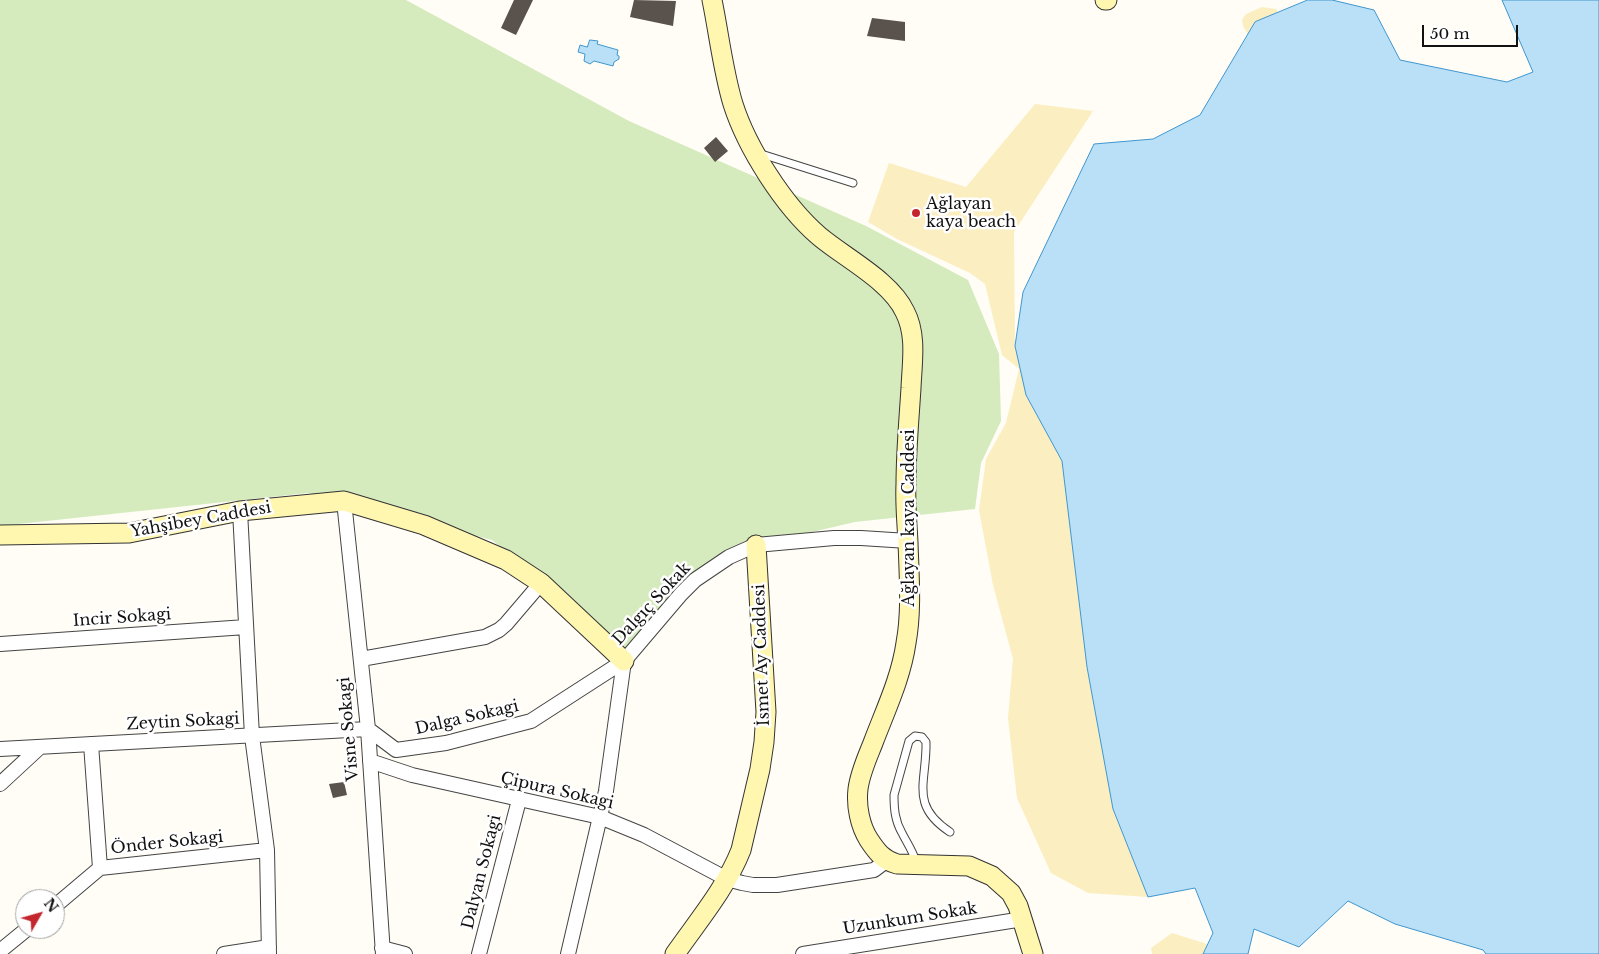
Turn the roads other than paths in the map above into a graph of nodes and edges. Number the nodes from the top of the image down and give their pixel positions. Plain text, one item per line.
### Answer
1 (712, 0) edge
2 (755, 152) junction
3 (853, 183) dead end
4 (344, 501) junction
5 (240, 510) junction
6 (0, 535) edge
7 (908, 541) junction
8 (756, 545) junction
9 (541, 583) junction
10 (246, 627) junction
11 (0, 644) edge
12 (361, 659) junction
13 (624, 660) junction
14 (368, 729) junction
15 (252, 736) junction
16 (91, 744) junction
17 (40, 747) junction
18 (0, 749) edge
19 (370, 761) junction
20 (0, 784) edge
21 (519, 800) junction
22 (600, 817) junction
23 (950, 832) dead end
24 (267, 850) junction
25 (886, 861) junction
26 (916, 865) junction
27 (100, 868) junction
28 (727, 879) junction
29 (65, 898) edge
30 (1023, 920) junction
31 (15, 939) edge
32 (269, 950) edge
33 (382, 951) edge
34 (0, 952) edge
35 (224, 954) edge
36 (404, 954) edge
37 (479, 954) edge
38 (568, 954) edge
39 (675, 954) edge
40 (803, 954) edge
41 (1033, 954) edge

1 - 2 street, Ağlayan kaya Caddesi
2 - 3 lane
2 - 7 street, Ağlayan kaya Caddesi
4 - 5 street, Yahşibey Caddesi
4 - 9 street, Yahşibey Caddesi
4 - 12 street, Visne Sokagi
5 - 6 street, Yahşibey Caddesi
5 - 10 street
7 - 8 street, Dalgıç Sokak
7 - 25 street, Ağlayan kaya Caddesi
8 - 13 street, Dalgıç Sokak
8 - 28 street, İsmet Ay Caddesi
9 - 12 street
9 - 13 street, Yahşibey Caddesi
10 - 11 street, Incir Sokagi
10 - 15 street
12 - 14 street, Visne Sokagi
13 - 14 street, Dalga Sokagi
13 - 22 street, Dalgıç Sokak
14 - 15 street, Zeytin Sokagi
14 - 19 street, Visne Sokagi
15 - 16 street, Zeytin Sokagi
15 - 24 street
16 - 17 street, Zeytin Sokagi
16 - 27 street
17 - 18 street, Zeytin Sokagi
17 - 20 street
19 - 21 street, Çipura Sokagi
19 - 33 street, Visne Sokagi
21 - 22 street, Çipura Sokagi
21 - 37 street, Dalyan Sokagi
22 - 28 street, Çipura Sokagi
22 - 38 street, Dalgıç Sokak
23 - 26 lane
24 - 27 street, Önder Sokagi
24 - 32 street
25 - 26 street
25 - 28 street, Çipura Sokagi
26 - 30 street
27 - 29 street, Önder Sokagi
28 - 39 street, İsmet Ay Caddesi
30 - 40 street, Uzunkum Sokak
30 - 41 street
31 - 34 street
32 - 35 street
33 - 36 street

